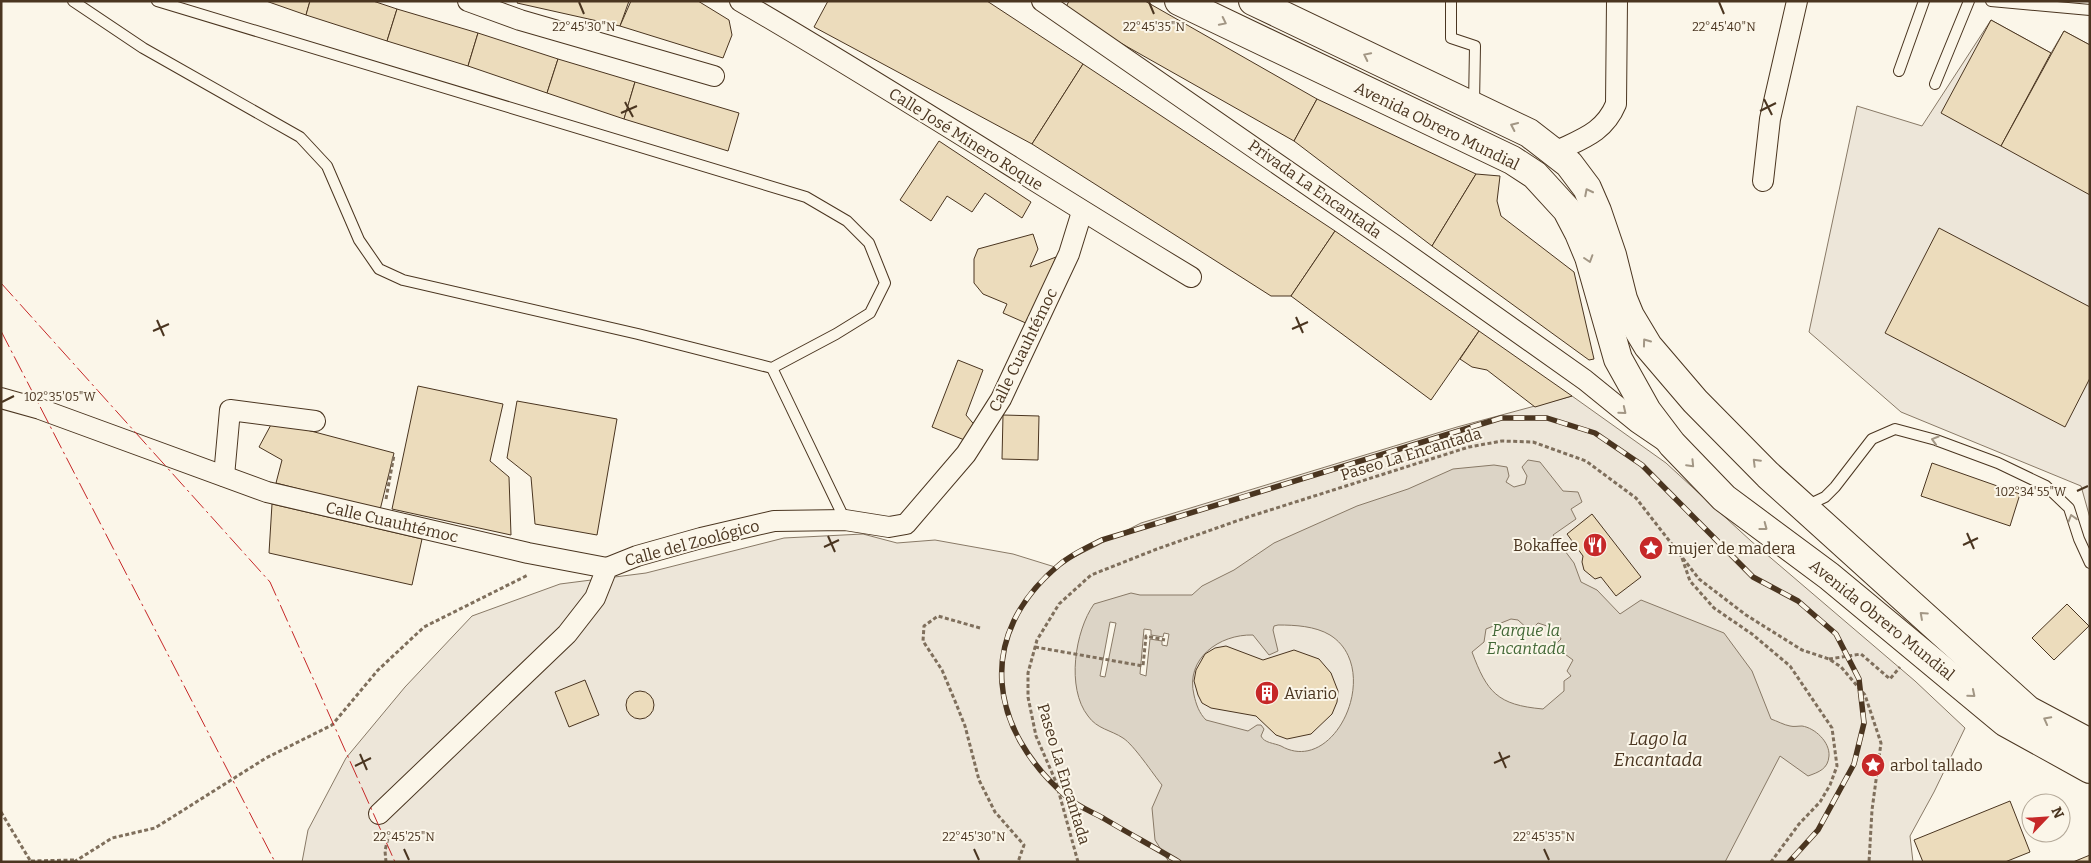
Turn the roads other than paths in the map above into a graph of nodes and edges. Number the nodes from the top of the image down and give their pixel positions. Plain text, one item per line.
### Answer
1 (73, 1) edge
2 (157, 1) edge
3 (468, 1) edge
4 (740, 1) edge
5 (1042, 1) edge
6 (1179, 1) edge
7 (1253, 1) edge
8 (1451, 1) edge
9 (1618, 1) edge
10 (1797, 1) edge
11 (1924, 1) edge
12 (1970, 1) edge
13 (1991, 1) edge
14 (2090, 10) edge
15 (1899, 70) dead end
16 (714, 76) dead end
17 (1935, 84) dead end
18 (1474, 107) junction
19 (1555, 152) junction
20 (1764, 181) dead end
21 (1082, 212) junction
22 (1191, 277) dead end
23 (1618, 359) junction
24 (772, 368) junction
25 (1586, 380) junction
26 (1, 398) edge
27 (315, 420) dead end
28 (1672, 444) junction
29 (224, 476) junction
30 (1804, 507) junction
31 (845, 520) junction
32 (906, 524) joint
33 (2090, 563) edge
34 (607, 568) junction
35 (2090, 743) edge
36 (2090, 769) edge
37 (379, 814) dead end

1 - 24 lane
2 - 24 lane
3 - 16 street
4 - 21 street, Calle José Minero Roque
5 - 25 street, Privada La Encantada
6 -> 23 main road, Avenida Obrero Mundial
18 -> 7 main road, Avenida Obrero Mundial
8 - 18 lane
9 - 19 street
10 - 20 street
11 - 15 lane
12 - 17 lane
13 - 14 lane
19 -> 18 main road, Avenida Obrero Mundial
30 -> 19 main road, Avenida Obrero Mundial
21 - 22 street, Calle José Minero Roque
21 - 32 street, Calle Cuauhtémoc
23 - 25 street
23 - 28 main road, Avenida Obrero Mundial
24 - 31 lane
25 -> 28 street, Privada La Encantada
26 - 29 street, Calle Cuauhtémoc
27 - 29 street
28 -> 36 main road, Avenida Obrero Mundial
29 - 34 street, Calle Cuauhtémoc
33 -> 30 lane
35 -> 30 main road, Avenida Obrero Mundial
31 - 32 street, Calle del Zoológico
31 - 34 street, Calle del Zoológico
34 - 37 street, Calle del Zoológico

